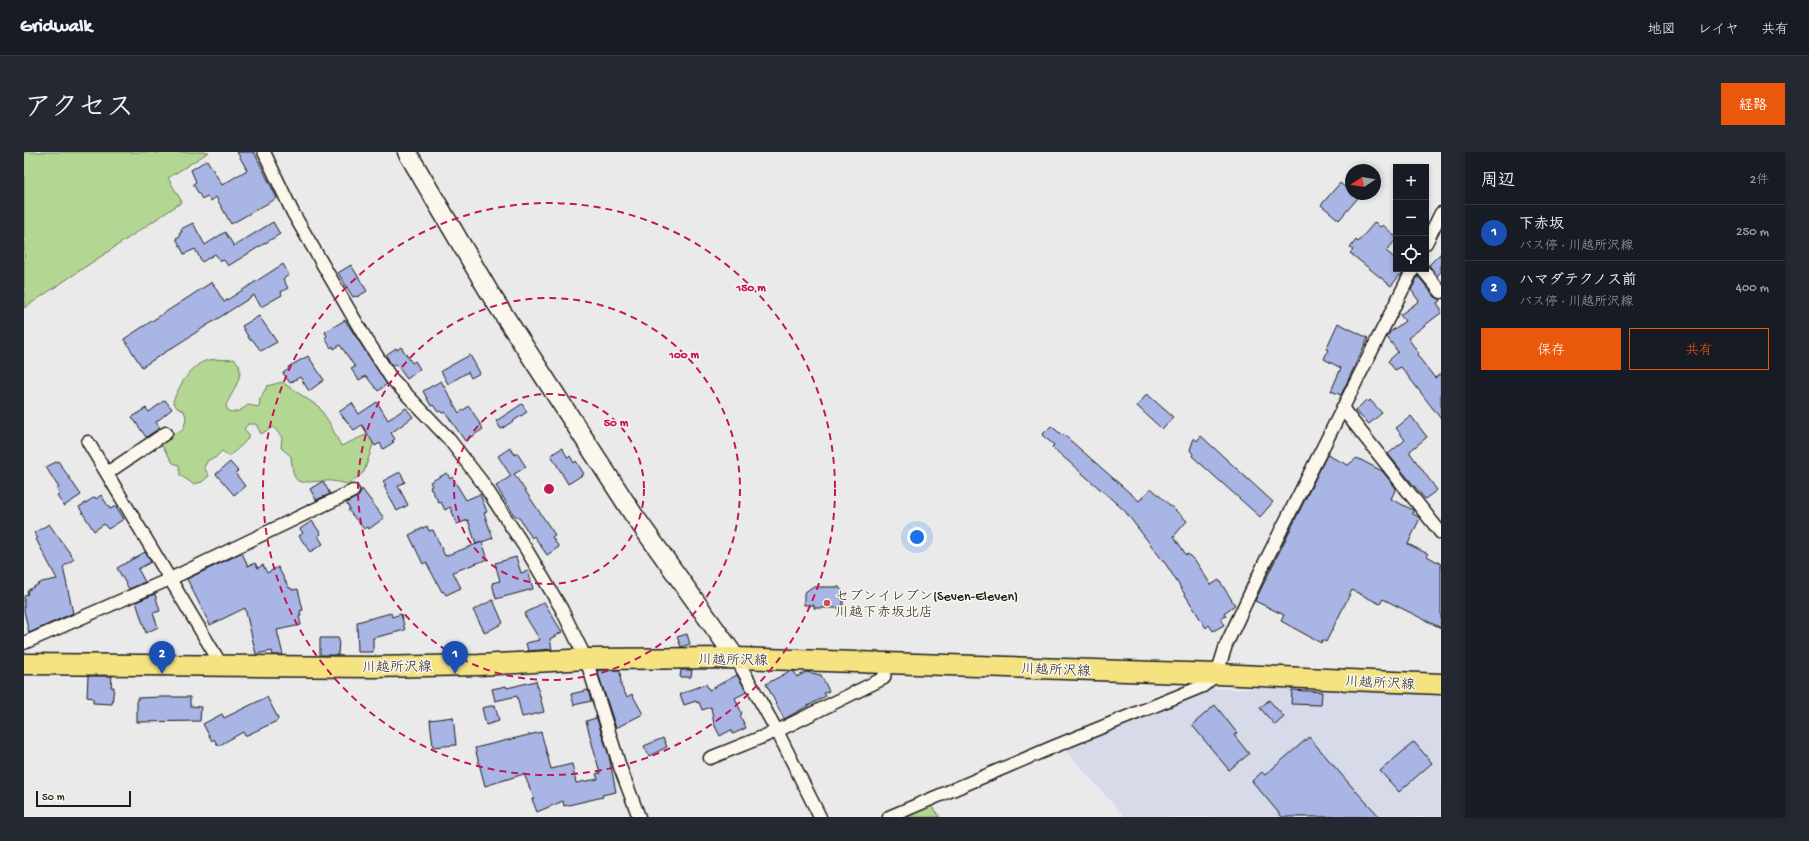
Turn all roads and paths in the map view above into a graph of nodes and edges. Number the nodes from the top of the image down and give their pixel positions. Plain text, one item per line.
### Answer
1 (264, 152) edge
2 (407, 152) edge
3 (1441, 213) edge
4 (1429, 237) edge
5 (1411, 272) edge
6 (1424, 272) edge
7 (1441, 292) edge
8 (1342, 408) junction
9 (166, 433) dead end
10 (88, 442) dead end
11 (107, 473) junction
12 (353, 491) dead end
13 (1441, 533) edge
14 (170, 579) junction
15 (24, 643) edge
16 (736, 658) junction
17 (586, 659) junction
18 (24, 664) edge
19 (886, 664) junction
20 (222, 666) junction
21 (1217, 674) junction
22 (1441, 684) edge
23 (777, 731) junction
24 (710, 758) dead end
25 (639, 817) edge
26 (820, 817) edge
27 (889, 817) edge

1 - 17 street
2 - 16 street
3 - 4 street
5 - 8 street
6 - 7 street
8 - 13 street
8 - 21 street
9 - 11 street
10 - 11 street
11 - 14 street
12 - 14 street
14 - 15 street
14 - 20 street
16 - 17 main road, 川越所沢線
16 - 19 main road, 川越所沢線
16 - 23 street
17 - 20 main road, 川越所沢線
17 - 25 street
18 - 20 main road, 川越所沢線
19 - 21 main road, 川越所沢線
19 - 23 street
21 - 22 main road, 川越所沢線
21 - 27 street
23 - 24 street
23 - 26 street

